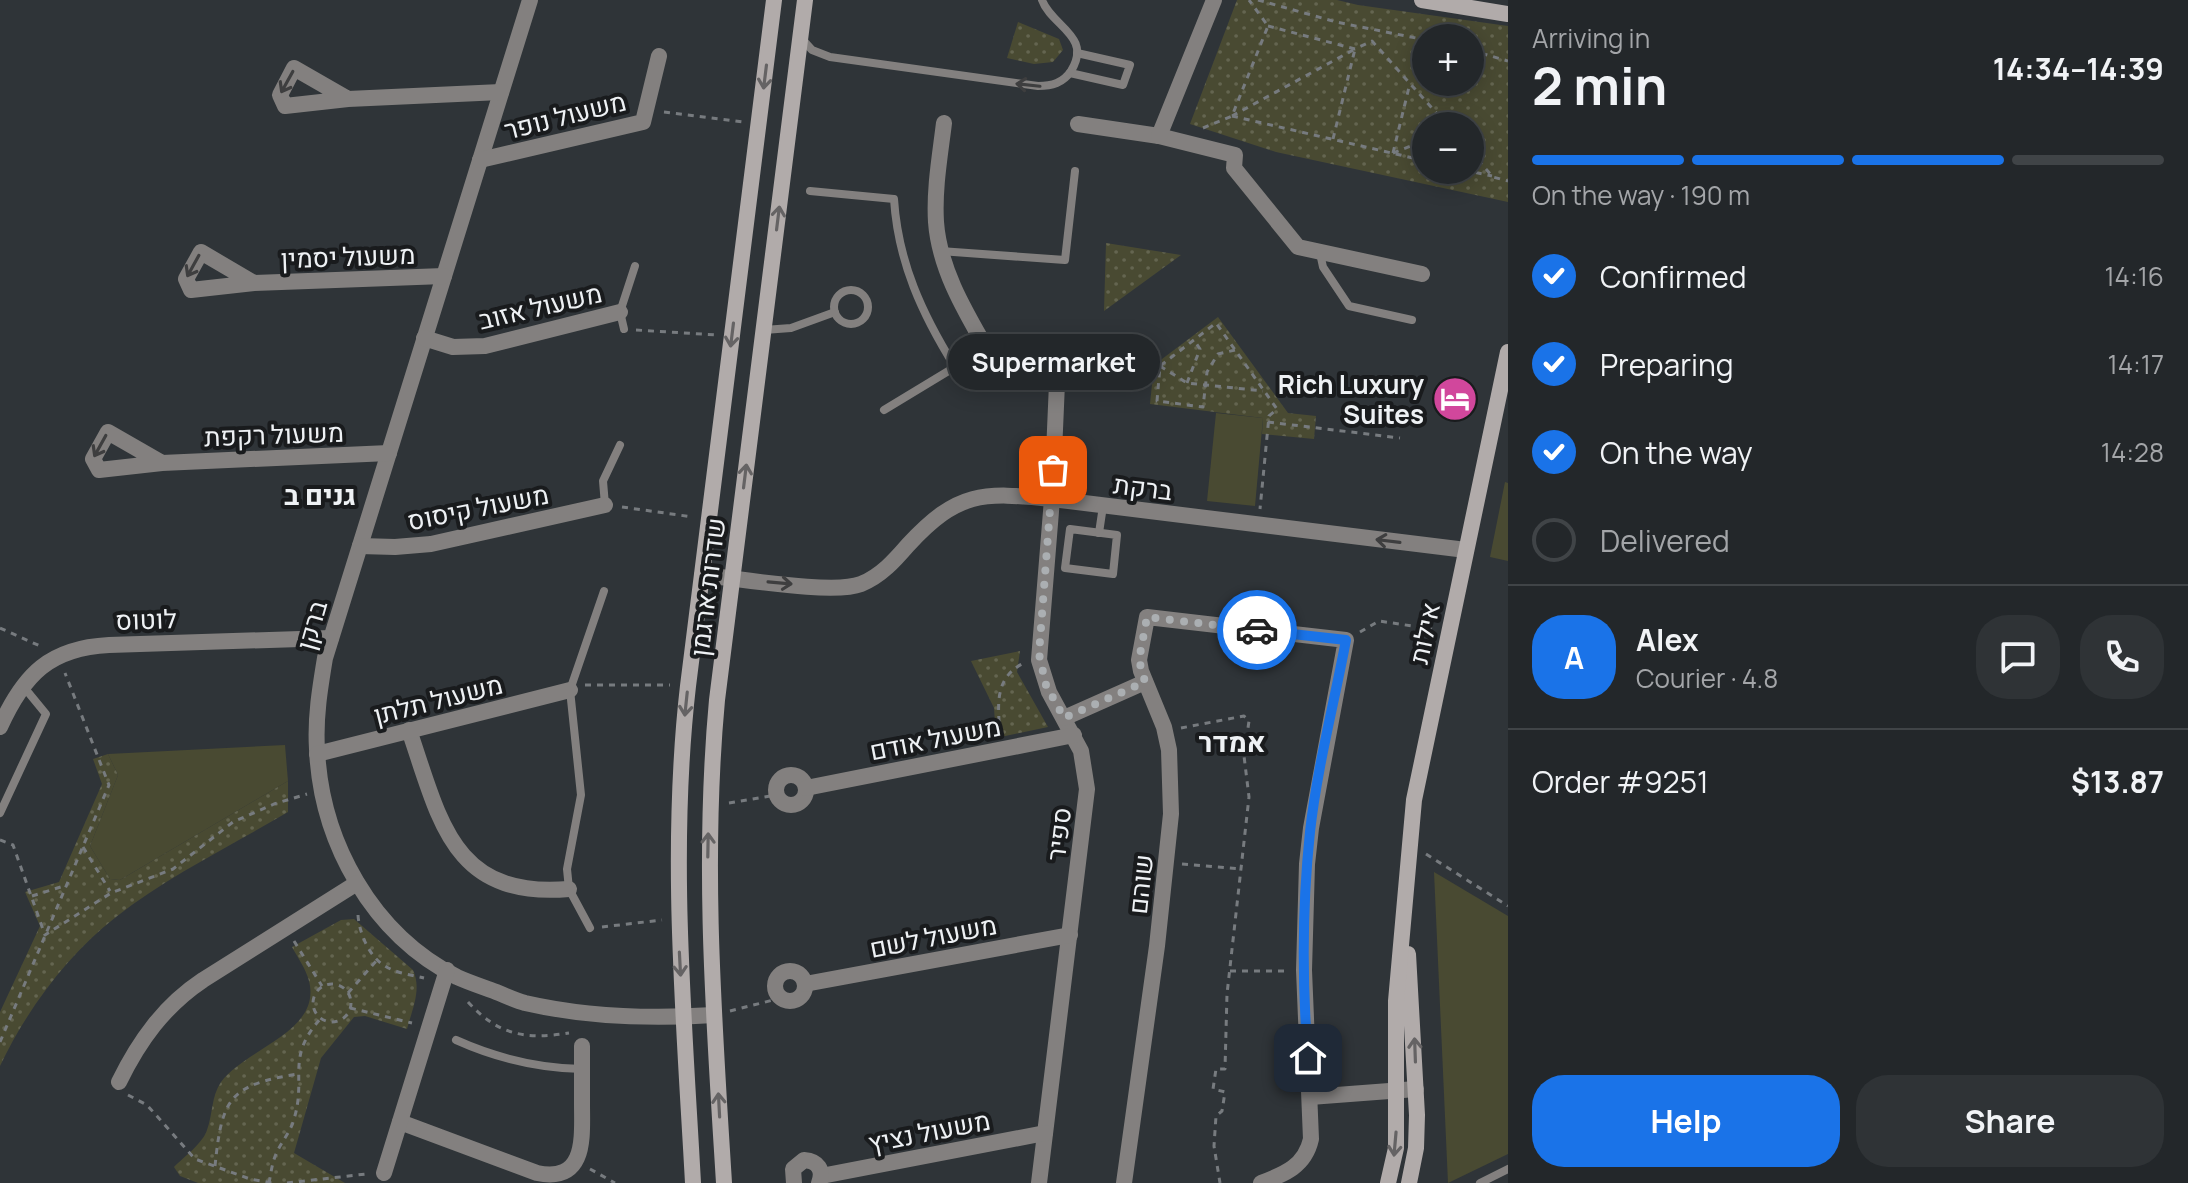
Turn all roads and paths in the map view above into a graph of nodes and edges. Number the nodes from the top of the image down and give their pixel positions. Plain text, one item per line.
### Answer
1 (530, 0) edge
2 (774, 0) edge
3 (805, 0) edge
4 (1042, 0) edge
5 (1214, 0) edge
6 (1249, 0) edge
7 (1258, 0) edge
8 (1422, 0) edge
9 (1508, 14) edge
10 (1268, 26) junction
11 (1378, 29) junction
12 (800, 37) junction
13 (1412, 37) edge
14 (1372, 41) junction
15 (1355, 49) junction
16 (1077, 53) junction
17 (1484, 54) edge
18 (659, 56) dead end
19 (1508, 61) edge
20 (1070, 73) junction
21 (1410, 83) junction
22 (501, 92) junction
23 (348, 99) dead end
24 (646, 110) junction
25 (1436, 112) edge
26 (1232, 116) junction
27 (944, 123) dead end
28 (759, 124) junction
29 (1078, 124) dead end
30 (1203, 128) dead end
31 (1159, 136) junction
32 (1333, 140) junction
33 (1412, 146) edge
34 (1393, 153) junction
35 (1412, 158) edge
36 (480, 160) junction
37 (1484, 167) edge
38 (1075, 171) dead end
39 (1484, 175) edge
40 (1493, 177) junction
41 (1508, 181) edge
42 (810, 191) dead end
43 (940, 251) junction
44 (1320, 252) junction
45 (635, 266) dead end
46 (1422, 274) dead end
47 (444, 276) junction
48 (254, 283) dead end
49 (835, 312) junction
50 (622, 320) junction
51 (1412, 320) dead end
52 (764, 330) junction
53 (732, 337) junction
54 (424, 338) junction
55 (1194, 340) junction
56 (987, 348) junction
57 (1235, 350) junction
58 (1508, 352) edge
59 (1160, 366) junction
60 (955, 367) junction
61 (1187, 383) junction
62 (1206, 384) junction
63 (1264, 391) junction
64 (884, 410) dead end
65 (1268, 422) junction
66 (1400, 438) dead end
67 (620, 445) dead end
68 (389, 453) junction
69 (162, 463) dead end
70 (1052, 499) junction
71 (605, 505) junction
72 (1103, 506) junction
73 (709, 519) junction
74 (1258, 525) junction
75 (1099, 533) junction
76 (360, 546) junction
77 (1466, 550) junction
78 (702, 575) junction
79 (732, 578) junction
80 (604, 591) dead end
81 (0, 628) edge
82 (1449, 631) junction
83 (331, 638) junction
84 (1346, 640) junction
85 (1039, 654) junction
86 (58, 655) junction
87 (1145, 682) junction
88 (23, 686) junction
89 (688, 686) junction
90 (570, 690) junction
91 (1064, 718) junction
92 (0, 727) edge
93 (409, 730) junction
94 (1165, 730) junction
95 (1074, 735) junction
96 (1001, 749) junction
97 (317, 754) junction
98 (322, 789) junction
99 (777, 795) joint
100 (710, 806) junction
101 (0, 813) edge
102 (0, 840) edge
103 (1409, 843) junction
104 (83, 847) junction
105 (1166, 862) junction
106 (1241, 869) junction
107 (357, 883) junction
108 (67, 885) junction
109 (569, 889) junction
110 (111, 893) junction
111 (32, 896) junction
112 (1508, 897) edge
113 (1506, 904) edge
114 (678, 918) junction
115 (1404, 927) junction
116 (286, 928) junction
117 (590, 928) joint
118 (45, 935) junction
119 (1070, 935) junction
120 (377, 960) dead end
121 (447, 970) junction
122 (1304, 970) junction
123 (1230, 971) junction
124 (805, 984) junction
125 (322, 987) junction
126 (348, 993) junction
127 (781, 998) junction
128 (350, 1008) junction
129 (714, 1015) junction
130 (684, 1017) junction
131 (321, 1018) junction
132 (429, 1027) junction
133 (456, 1040) dead end
134 (0, 1042) edge
135 (582, 1046) dead end
136 (582, 1069) junction
137 (298, 1074) junction
138 (119, 1082) joint
139 (1416, 1089) junction
140 (1396, 1090) junction
141 (1310, 1097) junction
142 (400, 1122) junction
143 (1045, 1133) junction
144 (577, 1161) junction
145 (215, 1166) junction
146 (1508, 1169) edge
147 (384, 1173) joint
148 (820, 1179) edge
149 (270, 1183) edge
150 (287, 1183) edge
151 (615, 1183) edge
152 (693, 1183) edge
153 (724, 1183) edge
154 (794, 1183) edge
155 (1039, 1183) edge
156 (1124, 1183) edge
157 (1220, 1183) edge
158 (1261, 1183) edge
159 (1388, 1183) edge
160 (1409, 1183) edge
161 (1480, 1183) edge

1 - 22 street, ברקן
2 -> 28 street, שדרות ארגמן
3 - 12 street, שדרות ארגמן
4 - 16 lane
5 - 31 street
6 - 10 path
7 - 11 path
8 - 9 street
10 - 15 path
10 - 26 path
11 - 13 path
11 - 14 path
20 -> 12 lane
52 -> 12 street, שדרות ארגמן
14 - 15 path
14 - 21 path
15 - 26 path
15 - 32 path
16 - 20 lane
16 - 20 lane
17 - 19 path
18 - 24 street, משעול נופר
21 - 25 path
21 - 34 path
22 - 23 street
22 - 36 street, ברקן
24 - 28 path
24 - 36 street, משעול נופר
26 - 30 path
26 - 32 path
27 - 43 street
28 -> 53 street, שדרות ארגמן
29 - 31 street
31 - 44 street
32 - 34 path
33 - 34 path
34 - 35 path
36 - 47 street, ברקן
37 - 40 path
38 - 43 lane
39 - 40 path
40 - 41 path
42 - 60 lane
43 - 56 street
44 - 46 street
44 - 51 lane
45 - 50 lane
47 - 48 street, משעול יסמין
47 - 54 street, ברקן
49 - 49 lane
49 - 52 lane
50 - 53 path
50 - 54 street, משעול אזוב
79 -> 52 street, שדרות ארגמן
53 - 73 street, שדרות ארגמן
54 - 68 street, ברקן
55 - 57 path
55 - 59 path
55 - 61 path
56 - 60 lane
56 - 70 street, ספיר
57 - 62 path
57 - 63 path
58 - 77 street, אילות
59 - 61 path
59 - 62 path
60 - 64 lane
61 - 62 path
62 - 63 path
63 - 65 path
65 - 66 path
65 - 74 path
67 - 71 lane
68 - 69 street, משעול רקפת
68 - 76 street, ברקן
70 - 72 street, ברקת
79 -> 70 street, ברקת
70 - 85 street, ספיר
71 - 73 path
71 - 76 street, משעול קיסוס
72 - 74 street, ברקת
72 - 75 lane
73 - 78 street, שדרות ארגמן
77 -> 74 street, ברקת
75 - 75 lane
76 - 83 street, ברקן
77 - 82 street, אילות
78 - 79 street, ברקת
78 - 89 street, שדרות ארגמן
79 - 100 street, שדרות ארגמן
80 - 90 lane
81 - 86 path
82 - 84 path
82 - 103 street, אילות
83 - 86 street, לוטוס
83 - 97 street, ברקן
84 - 87 street, שוהם
84 - 122 street
85 - 91 street, ספיר
85 - 96 path
86 - 88 street, לוטוס
86 - 104 path
87 - 91 street
87 - 94 street, שוהם
88 - 92 street, לוטוס
88 - 101 lane
89 - 90 path
89 -> 114 street, שדרות ארגמן
90 - 93 street, משעול תלתן
90 - 109 lane
91 - 95 street, ספיר
93 - 97 street, משעול תלתן
93 - 109 street
94 - 105 street, שוהם
94 - 106 path
95 - 96 street, משעול אודם
95 - 119 street, ספיר
96 - 99 street, משעול אודם
97 - 98 street, ברקן
98 - 107 street, ברקן
98 - 110 path
99 - 100 path
129 -> 100 street, שדרות ארגמן
102 - 111 path
103 - 113 path
103 - 115 street, אילות
104 - 108 path
104 - 110 path
105 - 106 path
105 - 156 street, שוהם
106 - 123 path
107 - 116 street
107 - 121 street, ברקן
108 - 111 path
108 - 118 path
109 - 117 lane
110 - 118 path
111 - 118 path
112 - 113 path
114 - 117 path
114 -> 130 street, שדרות ארגמן
139 -> 115 street, אילות
115 - 140 street, אילות
116 - 125 path
116 - 138 street
118 - 134 path
119 - 124 street, משעול לשם
119 - 143 street, ספיר
120 - 126 path
121 - 130 street, ברקן
121 - 132 street
122 - 123 path
122 - 141 street
123 - 157 path
124 - 127 street
124 - 127 street
125 - 126 path
125 - 131 path
126 - 128 path
127 - 129 path
128 - 131 path
128 - 132 path
129 - 130 street, ברקן
153 -> 129 street, שדרות ארגמן
130 - 152 street, שדרות ארגמן
131 - 137 path
132 - 142 street
133 - 136 lane
135 - 136 street
136 - 144 street
137 - 145 path
137 - 149 path
138 - 145 path
139 - 140 street
139 - 160 street, אילות
140 - 141 street
140 -> 159 street, אילות
141 - 158 street
142 - 144 street
142 - 147 street
143 - 148 street, משעול נציץ
143 - 155 street, ספיר
144 - 151 path
145 - 149 path
146 - 161 lane
147 - 150 path
148 - 154 street

